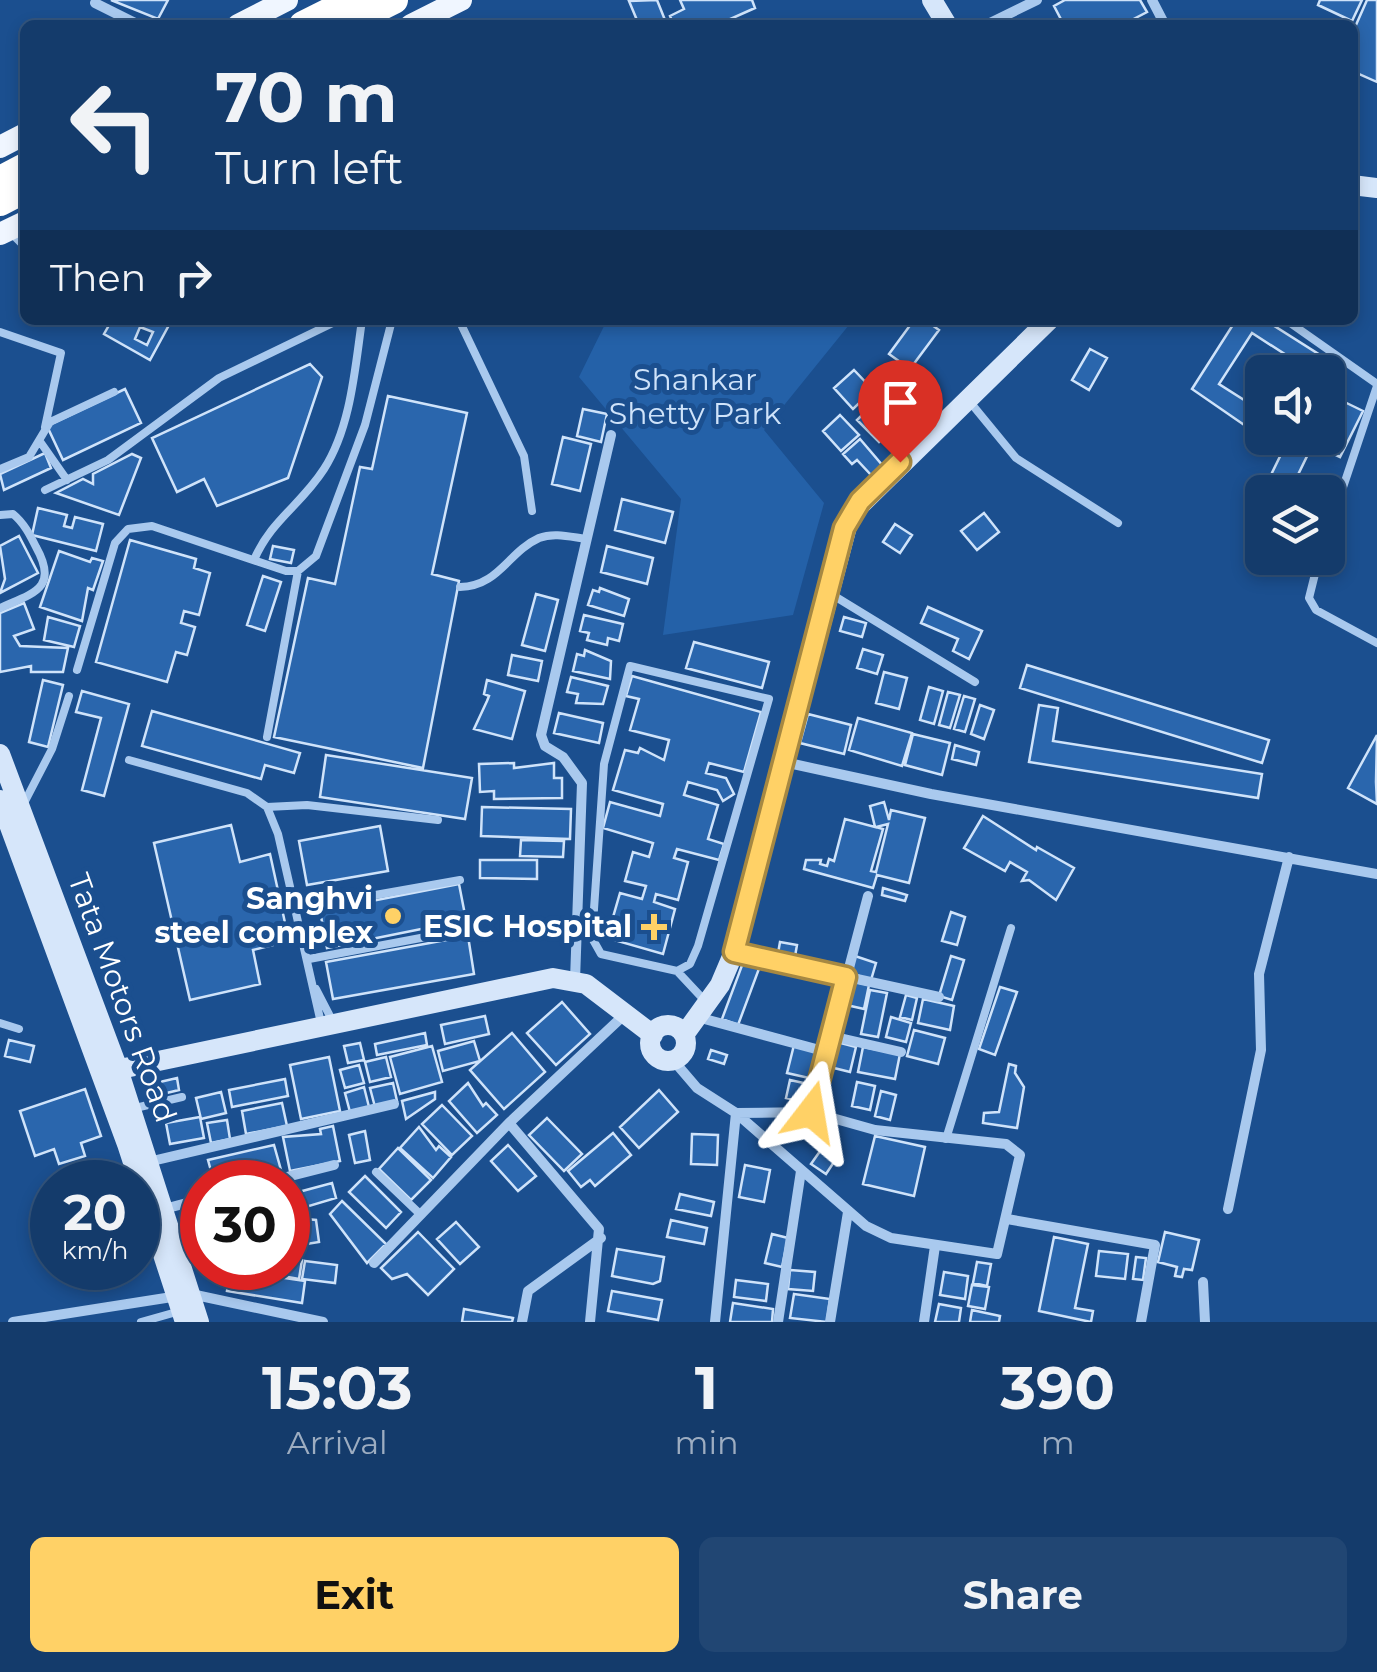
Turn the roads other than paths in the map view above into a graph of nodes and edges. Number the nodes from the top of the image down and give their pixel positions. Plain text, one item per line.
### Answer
1 (287, 0) edge
2 (352, 0) edge
3 (394, 0) edge
4 (460, 0) edge
5 (1037, 0) edge
6 (95, 3) dead end
7 (129, 20) edge
8 (248, 20) edge
9 (313, 20) edge
10 (354, 20) edge
11 (421, 20) edge
12 (996, 20) edge
13 (330, 325) edge
14 (361, 325) edge
15 (391, 325) edge
16 (461, 325) edge
17 (1045, 325) edge
18 (1293, 325) edge
19 (0, 332) edge
20 (1377, 385) edge
21 (114, 392) dead end
22 (967, 398) junction
23 (45, 429) junction
24 (611, 435) dead end
25 (40, 443) junction
26 (0, 469) edge
27 (67, 480) junction
28 (1345, 481) edge
29 (45, 490) dead end
30 (532, 511) dead end
31 (0, 515) edge
32 (1118, 524) dead end
33 (587, 539) junction
34 (254, 560) junction
35 (298, 571) junction
36 (1315, 575) edge
37 (460, 588) dead end
38 (828, 592) junction
39 (0, 608) edge
40 (1377, 643) edge
41 (77, 670) dead end
42 (976, 682) dead end
43 (69, 696) dead end
44 (267, 737) dead end
45 (0, 754) edge
46 (129, 760) dead end
47 (784, 762) junction
48 (0, 800) edge
49 (267, 807) junction
50 (21, 809) junction
51 (438, 820) dead end
52 (1288, 857) junction
53 (1377, 874) edge
54 (460, 880) dead end
55 (868, 896) dead end
56 (296, 909) junction
57 (1012, 928) dead end
58 (462, 930) dead end
59 (734, 952) junction
60 (309, 960) junction
61 (678, 971) junction
62 (846, 977) junction
63 (575, 980) junction
64 (940, 998) dead end
65 (623, 1016) junction
66 (695, 1018) junction
67 (0, 1023) edge
68 (327, 1024) junction
69 (19, 1030) dead end
70 (653, 1035) junction
71 (831, 1036) junction
72 (826, 1052) junction
73 (900, 1052) dead end
74 (672, 1060) junction
75 (110, 1071) junction
76 (182, 1097) dead end
77 (394, 1104) dead end
78 (131, 1109) junction
79 (736, 1112) junction
80 (811, 1112) junction
81 (510, 1123) junction
82 (946, 1140) junction
83 (147, 1160) edge
84 (156, 1160) edge
85 (334, 1166) dead end
86 (801, 1171) junction
87 (310, 1172) edge
88 (376, 1172) dead end
89 (160, 1197) edge
90 (180, 1205) edge
91 (164, 1209) junction
92 (1228, 1209) dead end
93 (848, 1212) junction
94 (421, 1215) junction
95 (1007, 1219) junction
96 (600, 1238) junction
97 (935, 1246) junction
98 (374, 1263) dead end
99 (1203, 1282) dead end
100 (188, 1309) edge
101 (13, 1322) edge
102 (141, 1322) edge
103 (323, 1322) edge
104 (522, 1322) edge
105 (590, 1322) edge
106 (715, 1322) edge
107 (778, 1322) edge
108 (830, 1322) edge
109 (924, 1322) edge
110 (1141, 1322) edge
111 (1206, 1322) edge

1 - 8 main road
2 - 9 highway
3 - 10 highway
4 - 11 main road
5 - 12 street
6 - 7 street
13 - 27 lane
14 - 34 lane
15 - 35 lane
16 - 30 lane
17 - 22 street
18 - 20 lane
19 - 23 lane
20 - 28 lane
21 - 23 lane
22 - 32 lane
22 - 38 street
23 - 25 lane
24 - 33 street
25 - 26 lane
25 - 27 lane
27 - 29 lane
31 - 39 lane
33 - 37 lane
33 - 63 street
34 - 35 lane
34 - 41 lane
35 - 44 lane
36 - 40 lane
38 - 42 lane
38 - 47 street
43 - 50 lane
45 - 50 street, Tata Motors Road
46 - 49 lane
47 - 52 street
47 - 59 street
48 - 75 street
49 - 51 lane
49 - 56 lane
50 - 75 street, Tata Motors Road
52 - 53 street
52 - 92 street
54 - 56 lane
55 - 62 street
56 - 60 lane
57 - 82 lane
58 - 60 lane
59 - 62 street
59 - 66 street
60 - 68 lane
61 - 61 lane
61 - 66 lane
62 - 64 street
62 - 71 street
63 - 65 street
63 - 68 street
65 - 70 street
65 - 81 street
66 - 70 street
66 - 72 street
66 - 74 street
67 - 69 lane
68 - 75 street
70 - 74 street
71 - 72 street
71 - 73 street
72 - 80 street
74 - 79 street
75 - 78 street, Tata Motors Road
75 - 100 street
76 - 78 lane
77 - 84 street
78 - 83 street, Tata Motors Road
79 - 80 street
79 - 86 street
79 - 106 street
80 - 82 street
81 - 94 street
81 - 96 street
82 - 95 street
85 - 87 street
86 - 93 street
86 - 107 street
88 - 94 lane
89 - 91 street, Tata Motors Road
90 - 91 street
91 - 100 street, Tata Motors Road
93 - 97 street
93 - 108 street
94 - 98 street
95 - 97 street
95 - 110 street
96 - 104 street
96 - 105 street
97 - 109 street
99 - 111 street
100 - 101 street
100 - 102 lane
100 - 103 street

